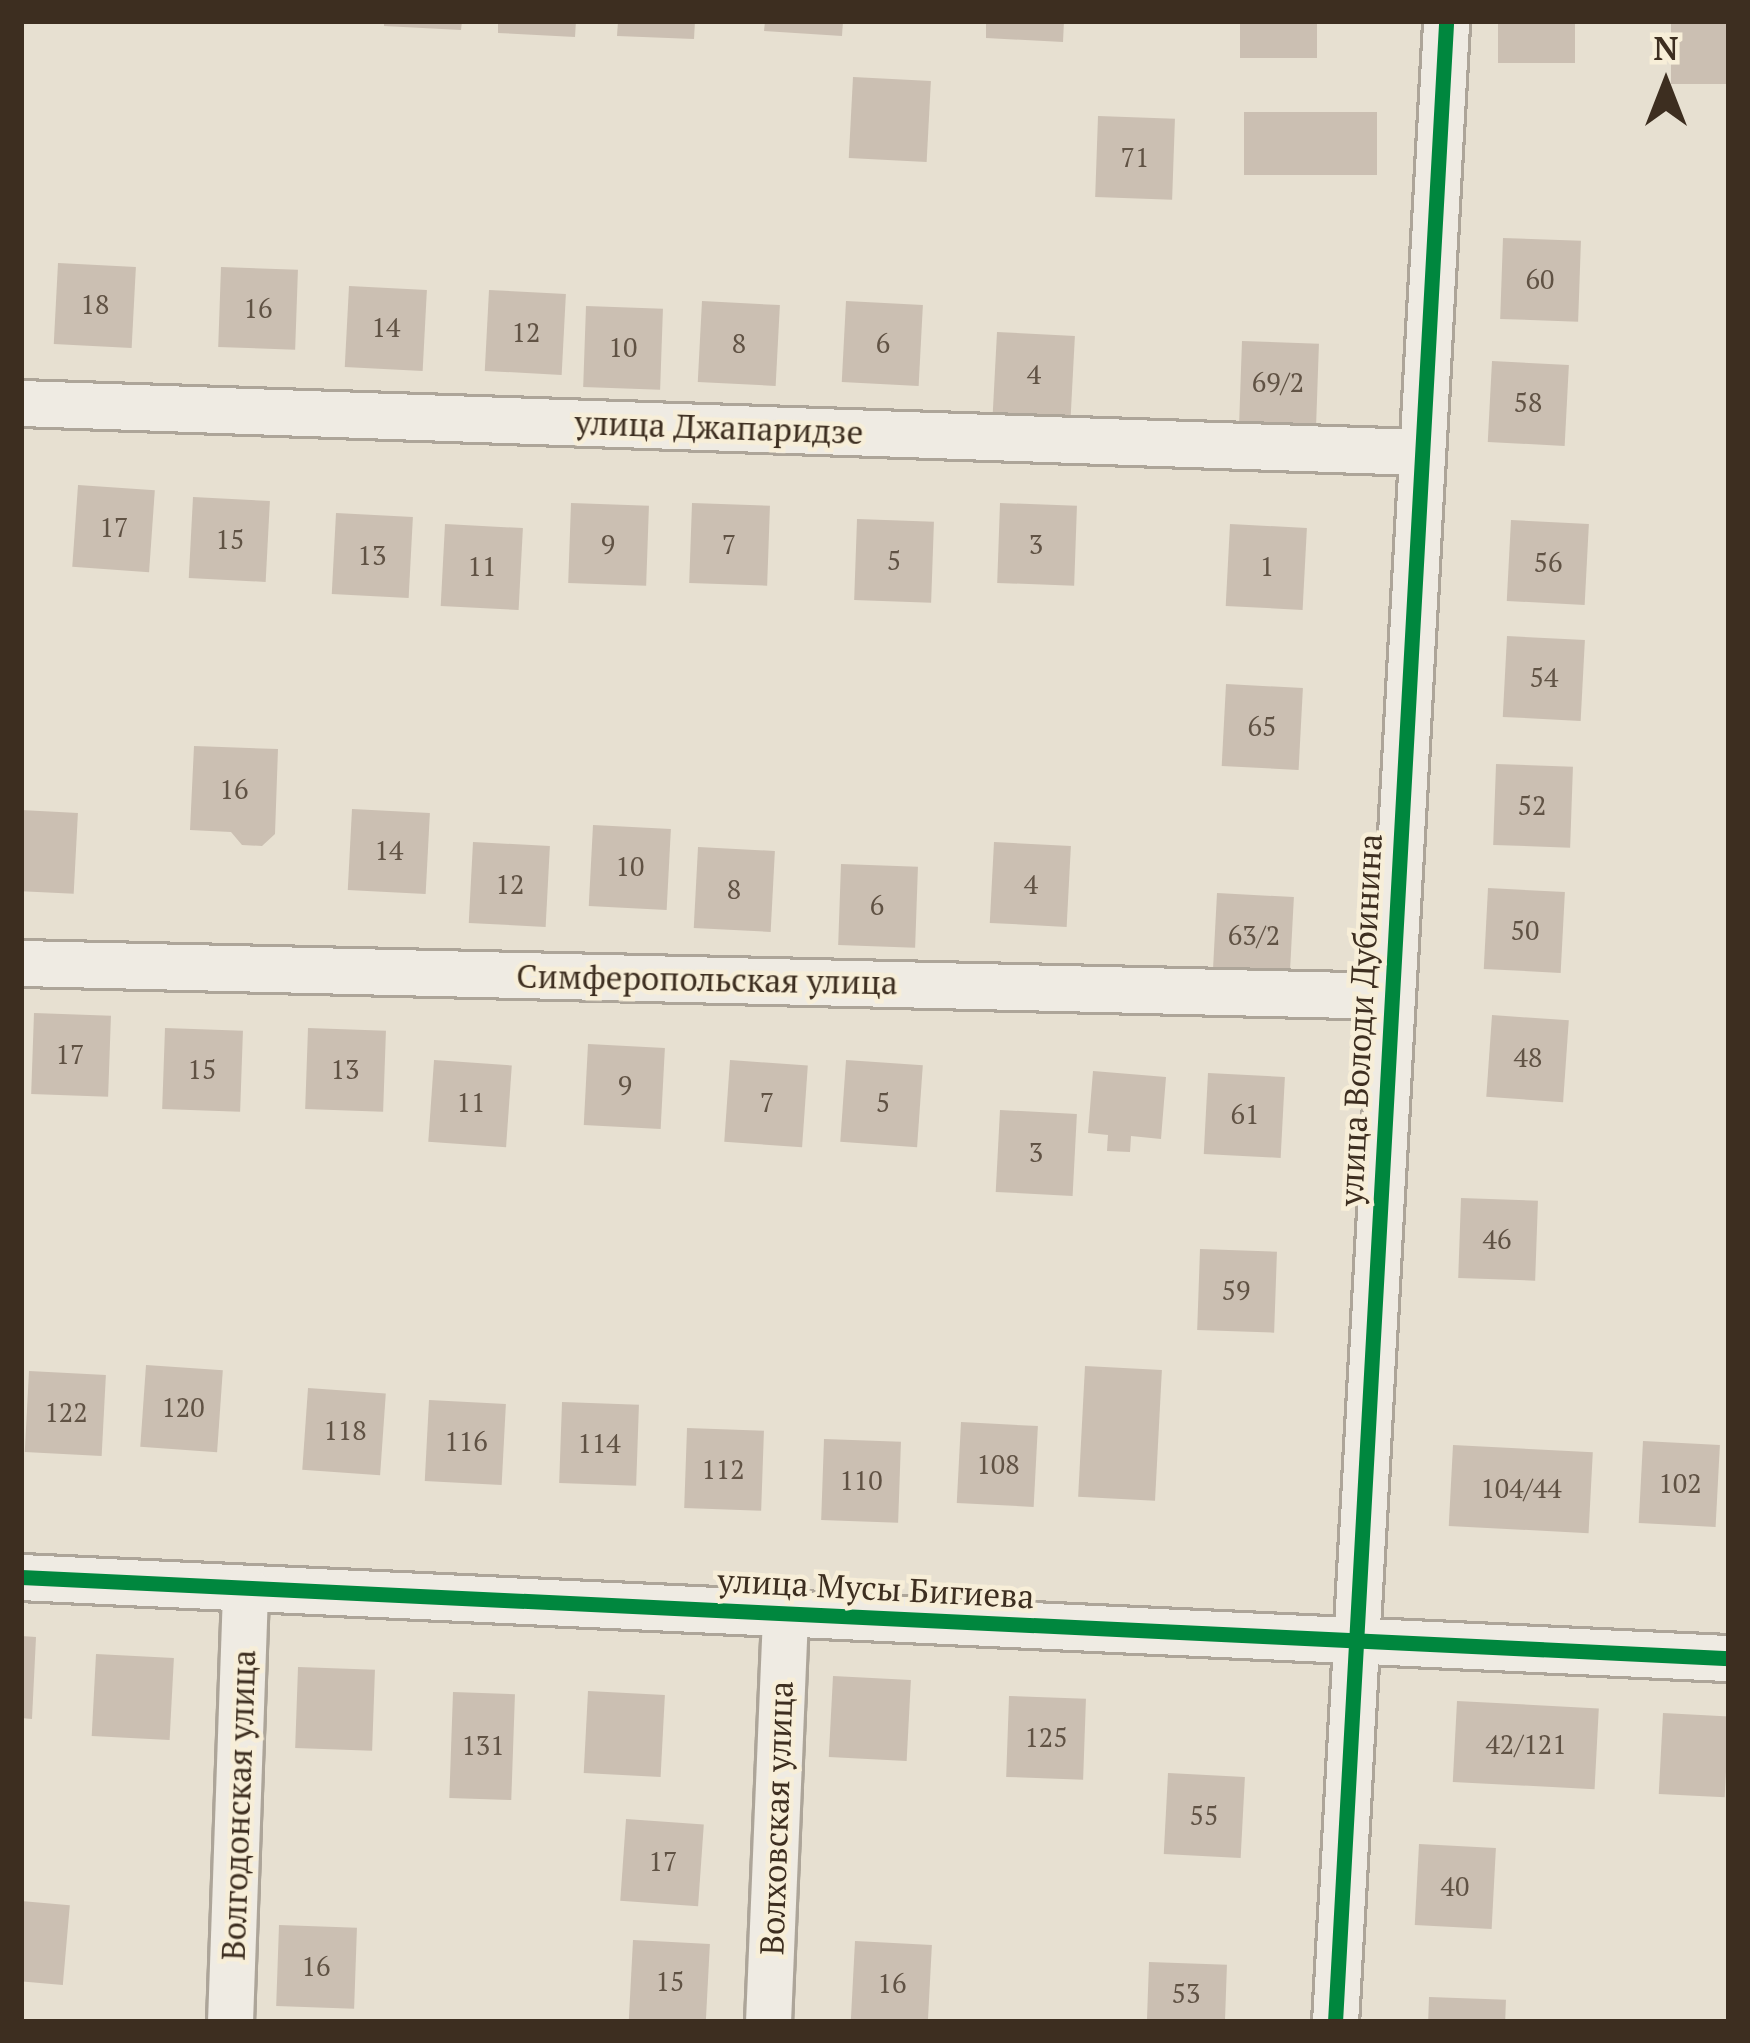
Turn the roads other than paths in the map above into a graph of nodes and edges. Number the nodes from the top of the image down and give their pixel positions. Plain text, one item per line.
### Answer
1 (1446, 21) edge
2 (21, 403) edge
3 (1416, 452) junction
4 (21, 963) edge
5 (1392, 996) junction
6 (21, 1577) edge
7 (245, 1588) junction
8 (784, 1613) junction
9 (1357, 1640) junction
10 (1729, 1658) edge
11 (230, 2022) edge
12 (768, 2022) edge
13 (1335, 2022) edge

1 - 3 street, улица Володи Дубинина
2 - 3 street, улица Джапаридзе
3 - 5 street, улица Володи Дубинина
4 - 5 street, Симферопольская улица
5 - 9 street, улица Володи Дубинина
6 - 7 street, улица Мусы Бигиева
7 - 8 street, улица Мусы Бигиева
7 - 11 street, Волгодонская улица
8 - 9 street, улица Мусы Бигиева
8 - 12 street, Волховская улица
9 - 10 street, улица Мусы Бигиева
9 - 13 street, улица Володи Дубинина

